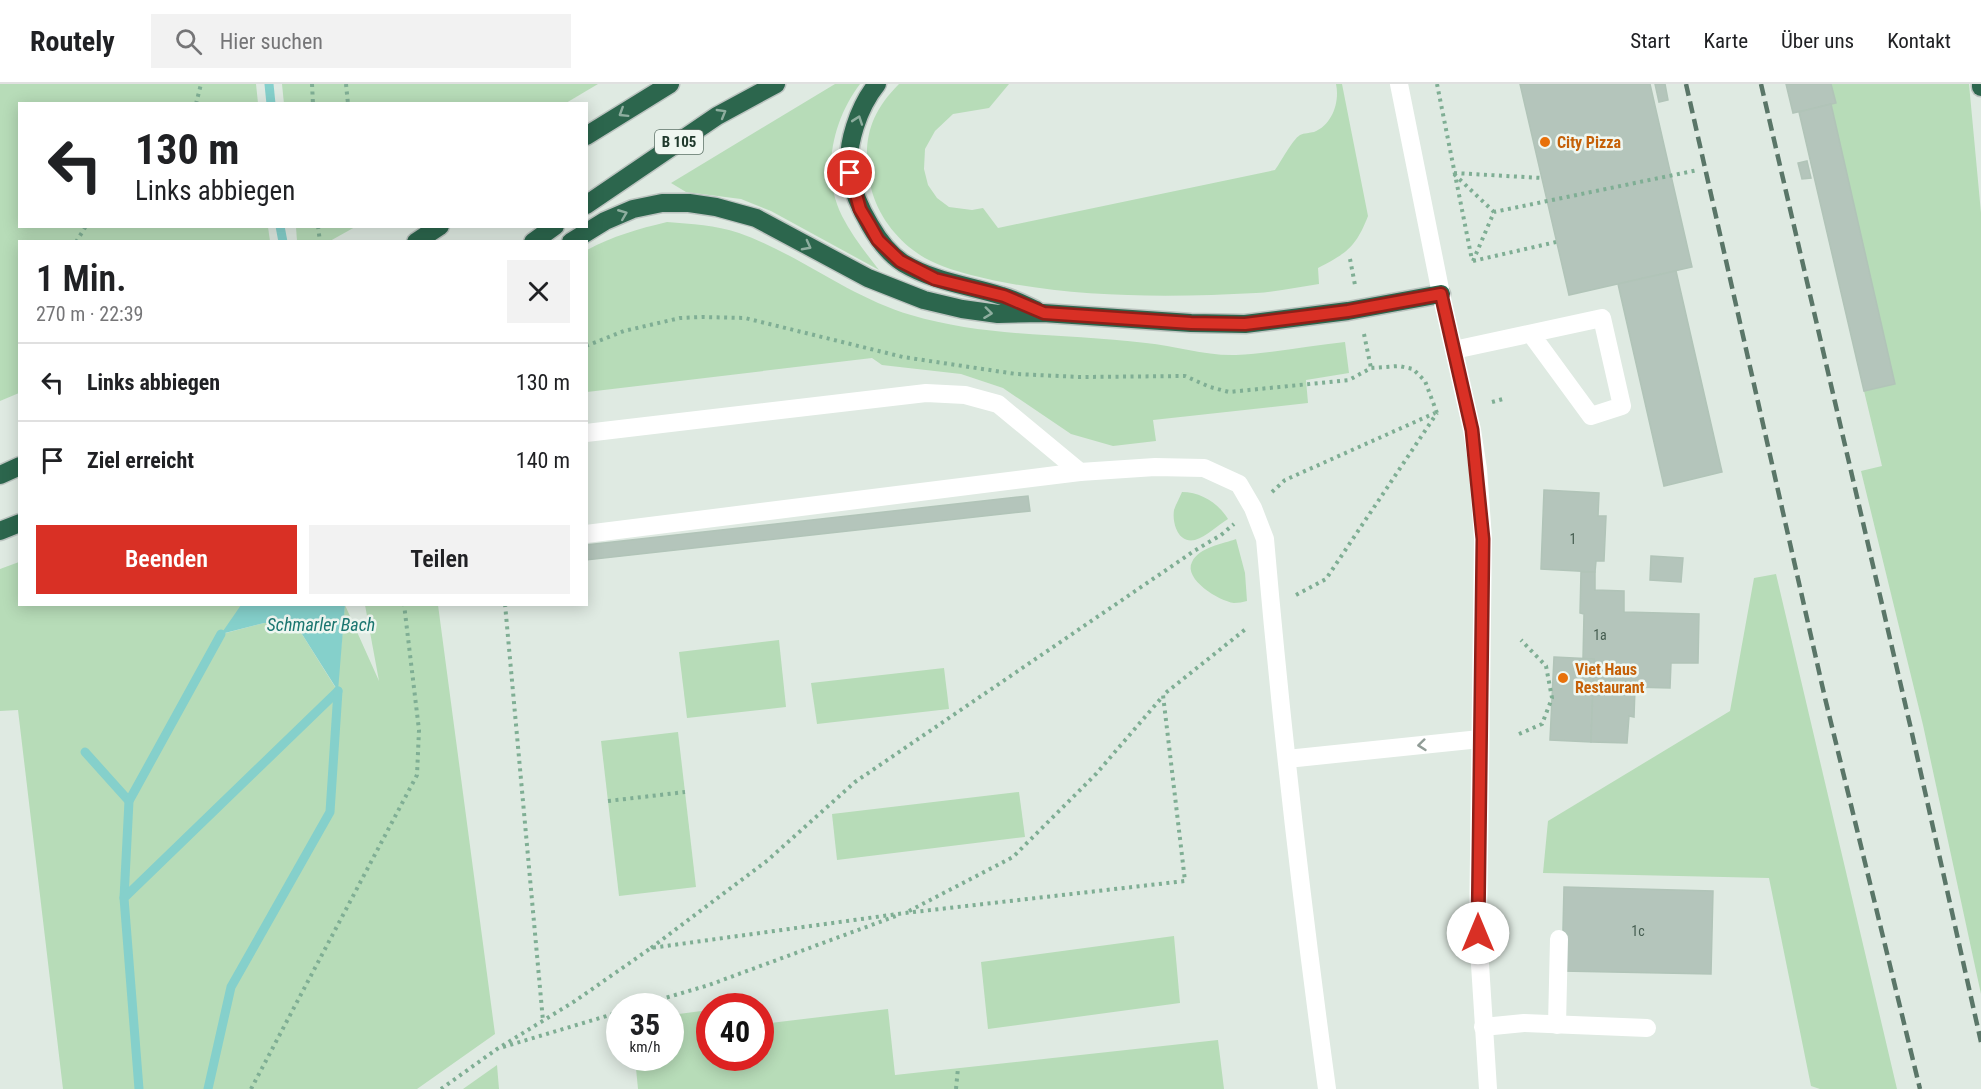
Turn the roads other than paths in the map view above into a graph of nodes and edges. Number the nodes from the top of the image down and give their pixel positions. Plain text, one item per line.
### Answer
1 (776, 84) edge
2 (877, 84) edge
3 (1399, 84) edge
4 (664, 86) edge
5 (588, 135) edge
6 (588, 204) edge
7 (437, 228) edge
8 (552, 228) edge
9 (419, 240) edge
10 (536, 240) edge
11 (574, 240) edge
12 (1441, 294) junction
13 (1044, 313) junction
14 (1531, 334) junction
15 (1454, 350) junction
16 (588, 433) edge
17 (18, 467) edge
18 (1080, 472) junction
19 (0, 475) edge
20 (18, 524) edge
21 (0, 531) edge
22 (588, 534) edge
23 (1480, 739) junction
24 (1287, 759) junction
25 (1559, 939) dead end
26 (1557, 1025) junction
27 (1484, 1027) junction
28 (1647, 1028) dead end
29 (1327, 1089) edge
30 (1488, 1089) edge

6 -> 1 highway, B 105
13 -> 2 highway
3 - 12 street
4 -> 5 highway
7 - 9 highway
8 - 10 highway
11 -> 13 highway
12 - 13 highway
12 - 15 street
14 - 14 street
14 - 15 street
15 - 23 street
16 - 18 street
17 - 19 highway
18 - 22 street
18 - 24 street
20 - 21 highway
23 -> 24 street
23 - 27 street
24 - 29 street
25 - 26 street
26 - 27 street
26 - 28 street
27 - 30 street

